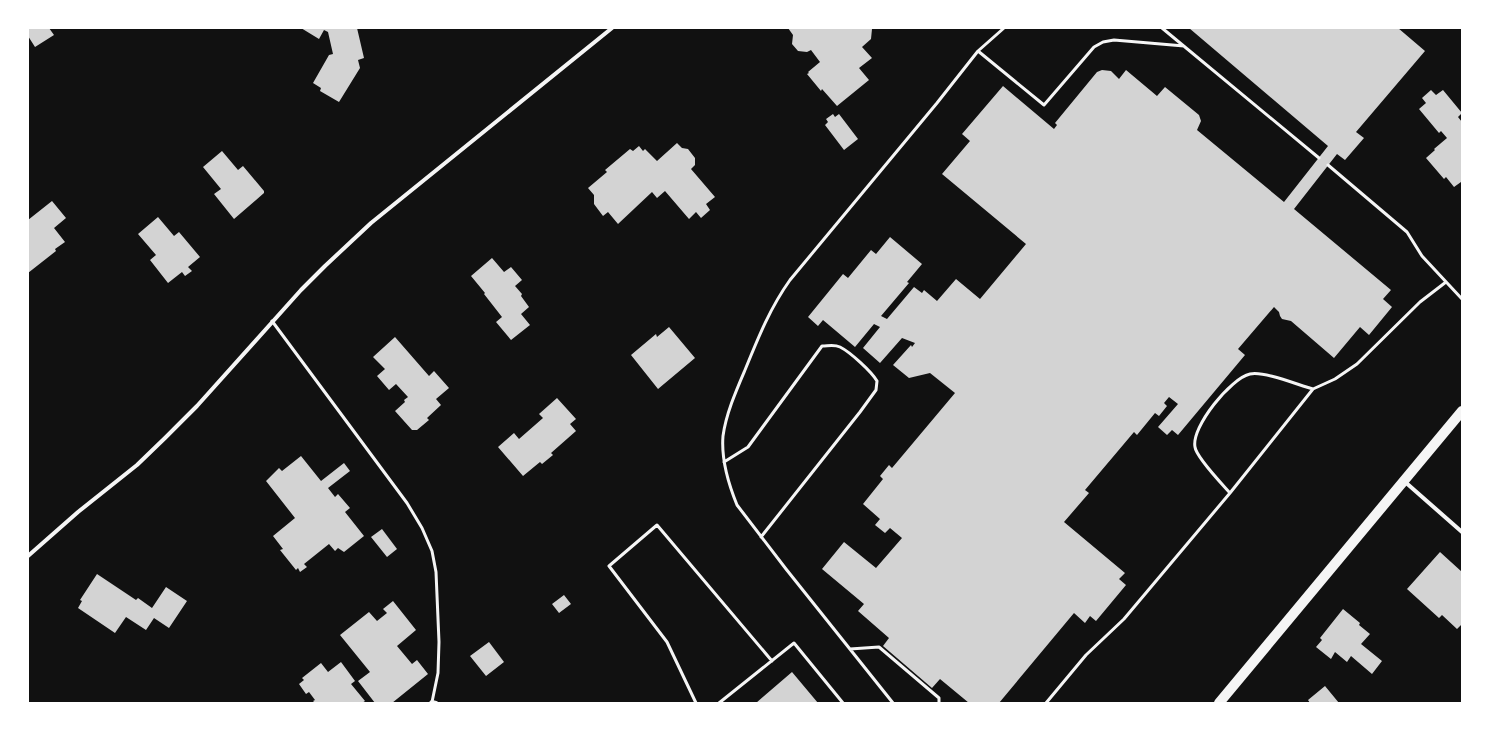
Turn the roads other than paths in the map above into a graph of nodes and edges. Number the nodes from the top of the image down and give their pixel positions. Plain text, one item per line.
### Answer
1 (612, 28) edge
2 (1004, 28) edge
3 (1162, 28) edge
4 (1184, 46) junction
5 (978, 51) junction
6 (1319, 158) dead end
7 (1328, 165) dead end
8 (1446, 282) junction
9 (1462, 299) edge
10 (272, 321) junction
11 (1313, 389) junction
12 (1462, 411) edge
13 (724, 462) junction
14 (1404, 480) junction
15 (1230, 493) junction
16 (1462, 532) edge
17 (761, 537) junction
18 (28, 556) edge
19 (850, 649) junction
20 (772, 661) junction
21 (433, 703) edge
22 (696, 703) edge
23 (719, 703) edge
24 (843, 703) edge
25 (893, 703) edge
26 (939, 703) edge
27 (1046, 703) edge
28 (1219, 703) edge

1 - 10 street
2 - 5 lane
3 - 4 lane
4 - 5 lane
4 - 6 lane
5 - 13 lane
7 - 8 lane
8 - 9 lane
8 - 11 lane
10 - 18 street
10 - 21 lane
11 - 15 lane
11 - 15 lane
12 - 14 main road
13 - 17 lane
13 - 17 lane
14 - 16 street
14 - 28 main road
15 - 27 lane
17 - 19 lane
19 - 25 lane
19 - 26 lane
20 - 22 lane
20 - 23 lane
20 - 24 lane

